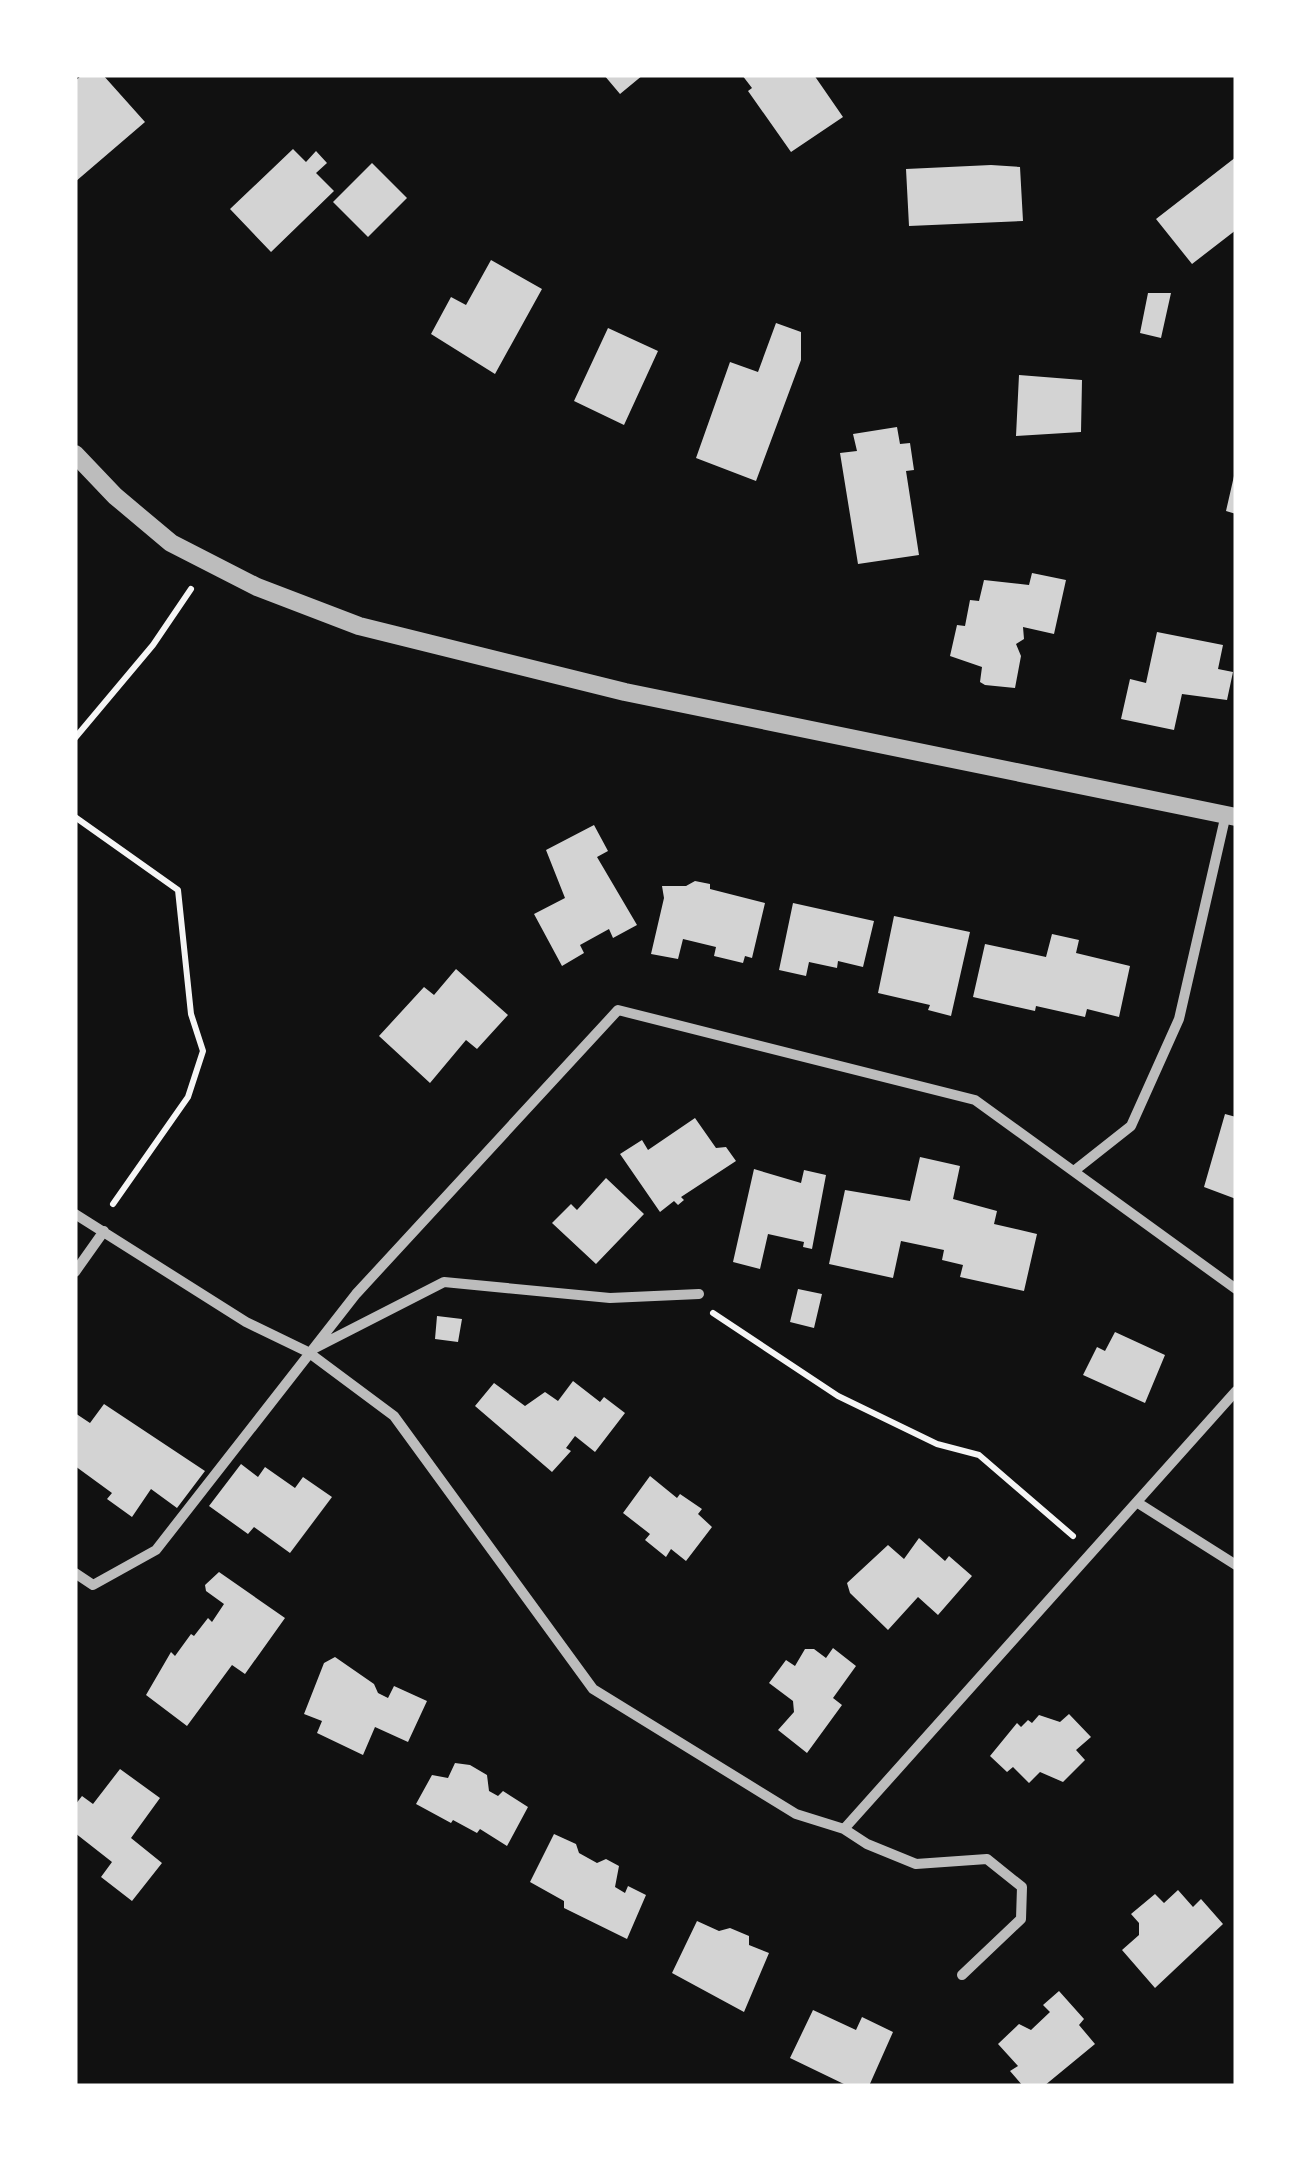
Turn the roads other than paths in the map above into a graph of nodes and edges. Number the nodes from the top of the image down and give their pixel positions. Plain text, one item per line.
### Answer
1 (75, 454) edge
2 (1231, 815) edge
3 (1074, 1170) junction
4 (75, 1214) edge
5 (100, 1229) junction
6 (75, 1272) edge
7 (1236, 1289) edge
8 (699, 1294) dead end
9 (308, 1352) junction
10 (1236, 1391) edge
11 (1138, 1503) junction
12 (1236, 1564) edge
13 (75, 1573) edge
14 (844, 1828) junction
15 (962, 1975) dead end

1 - 2 street
2 - 3 street
3 - 7 street
3 - 9 street
4 - 5 street
5 - 6 street
5 - 9 street
8 - 9 street
9 - 13 street
9 - 14 street
10 - 11 street
11 - 12 street
11 - 14 street
14 - 15 street

